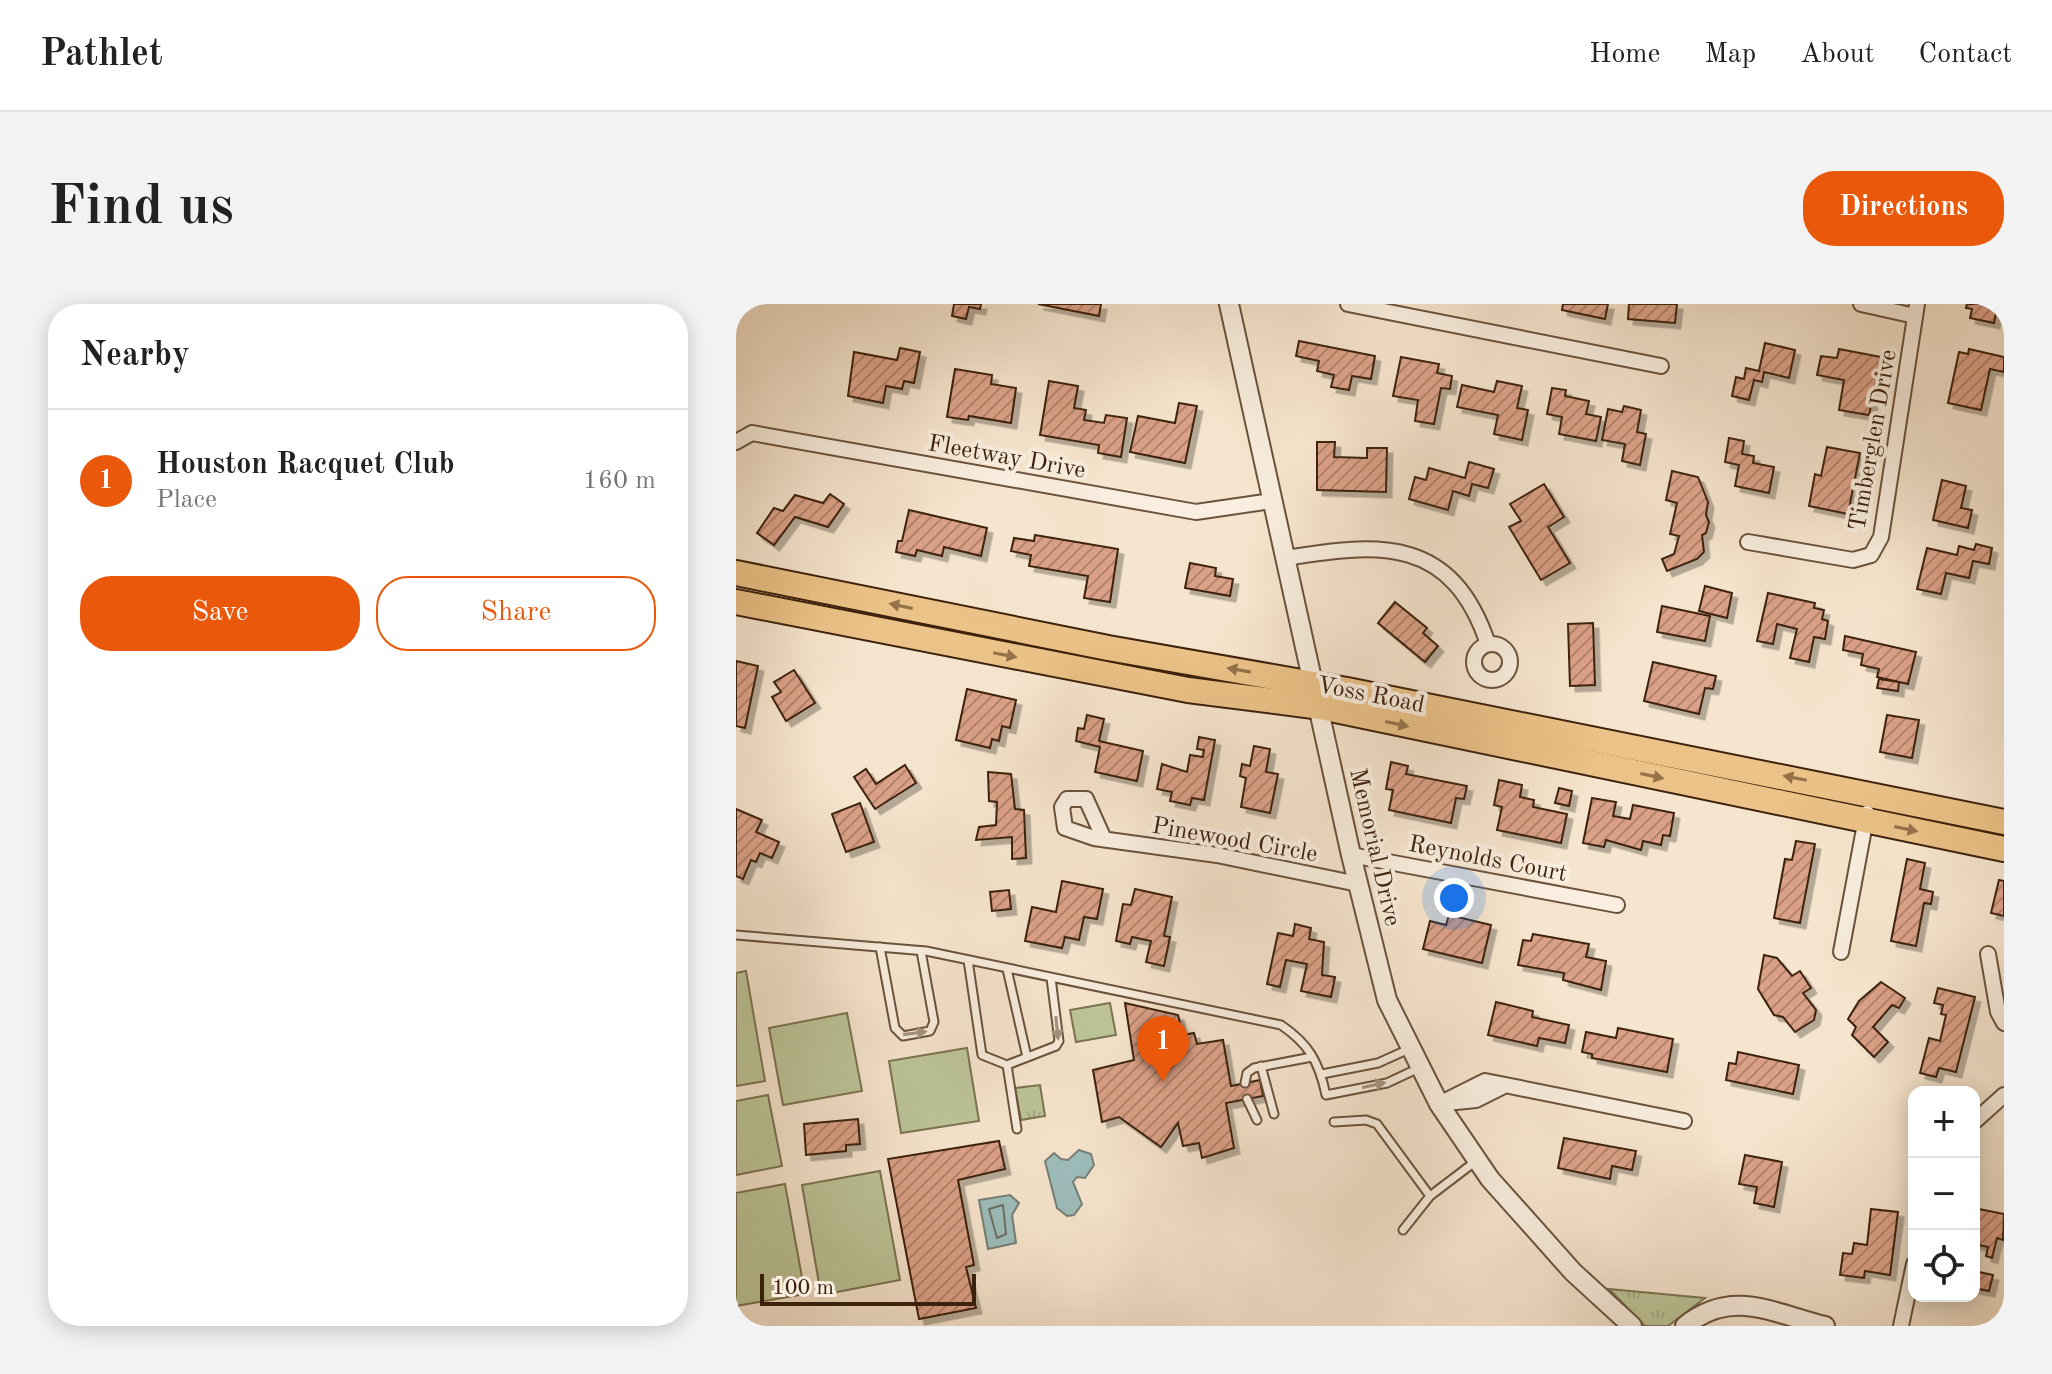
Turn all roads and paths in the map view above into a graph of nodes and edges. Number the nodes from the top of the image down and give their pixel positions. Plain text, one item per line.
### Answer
1 (1229, 304) edge
2 (1348, 304) edge
3 (1861, 304) edge
4 (1916, 310) edge
5 (1661, 366) dead end
6 (736, 442) edge
7 (1272, 501) junction
8 (1748, 542) dead end
9 (1286, 558) junction
10 (736, 573) edge
11 (785, 582) junction
12 (736, 602) edge
13 (778, 611) junction
14 (954, 617) junction
15 (1488, 644) dead end
16 (948, 645) junction
17 (1318, 696) junction
18 (1871, 793) junction
19 (1866, 820) junction
20 (2004, 822) edge
21 (1104, 839) dead end
22 (2004, 849) edge
23 (1351, 855) junction
24 (1358, 884) junction
25 (1617, 905) dead end
26 (736, 935) edge
27 (880, 947) junction
28 (921, 951) junction
29 (1841, 952) dead end
30 (1988, 954) dead end
31 (968, 960) junction
32 (1007, 969) junction
33 (1051, 978) junction
34 (2004, 1023) edge
35 (1409, 1049) junction
36 (1027, 1057) junction
37 (1312, 1057) junction
38 (1007, 1065) junction
39 (1261, 1066) junction
40 (1419, 1068) junction
41 (1322, 1074) junction
42 (1245, 1083) dead end
43 (2004, 1095) edge
44 (1247, 1099) dead end
45 (1439, 1104) junction
46 (1274, 1114) dead end
47 (1980, 1117) edge
48 (1257, 1120) dead end
49 (1684, 1121) dead end
50 (1334, 1122) dead end
51 (1017, 1129) dead end
52 (1477, 1160) junction
53 (1430, 1196) junction
54 (1403, 1230) dead end
55 (1908, 1293) edge
56 (1632, 1326) edge
57 (1685, 1326) edge
58 (1825, 1326) edge
59 (1901, 1326) edge

1 - 7 street, Memorial Drive
2 - 5 street
3 - 4 street
4 - 8 street, Timberglen Drive
6 - 7 street, Fleetway Drive
7 - 9 street, Memorial Drive
9 - 15 street
9 - 17 street, Memorial Drive
10 - 11 main road, Voss Road
11 - 13 main road
14 -> 11 main road, Voss Road
12 - 13 main road, Voss Road
13 - 16 main road, Voss Road
14 - 16 main road
17 -> 14 main road, Voss Road
16 -> 17 main road, Voss Road
18 -> 17 main road, Voss Road
17 -> 19 main road, Voss Road
17 - 23 street, Memorial Drive
18 - 19 street
18 - 20 main road, Voss Road
19 -> 22 main road, Voss Road
19 - 29 street
21 - 24 street, Pinewood Circle
23 - 24 street, Memorial Drive
23 - 25 street, Reynolds Court
24 - 35 street, Memorial Drive
26 - 27 lane
27 - 28 lane
27 -> 28 lane
28 - 31 lane
30 - 34 street
31 - 32 lane
31 - 38 lane
32 - 33 lane
32 - 36 lane
33 -> 36 lane
33 - 37 lane
35 - 40 street, Memorial Drive
35 - 41 lane
36 - 38 lane
37 - 39 lane
37 - 41 lane
38 - 51 lane
39 - 42 lane
39 - 46 lane
41 -> 40 lane
40 - 45 street, Memorial Drive
43 - 47 street
44 - 48 lane
45 - 49 street
45 - 52 street, Memorial Drive
50 - 53 lane
52 - 53 lane
52 - 56 street, Memorial Drive
53 - 54 lane
55 - 59 street
57 - 58 street

